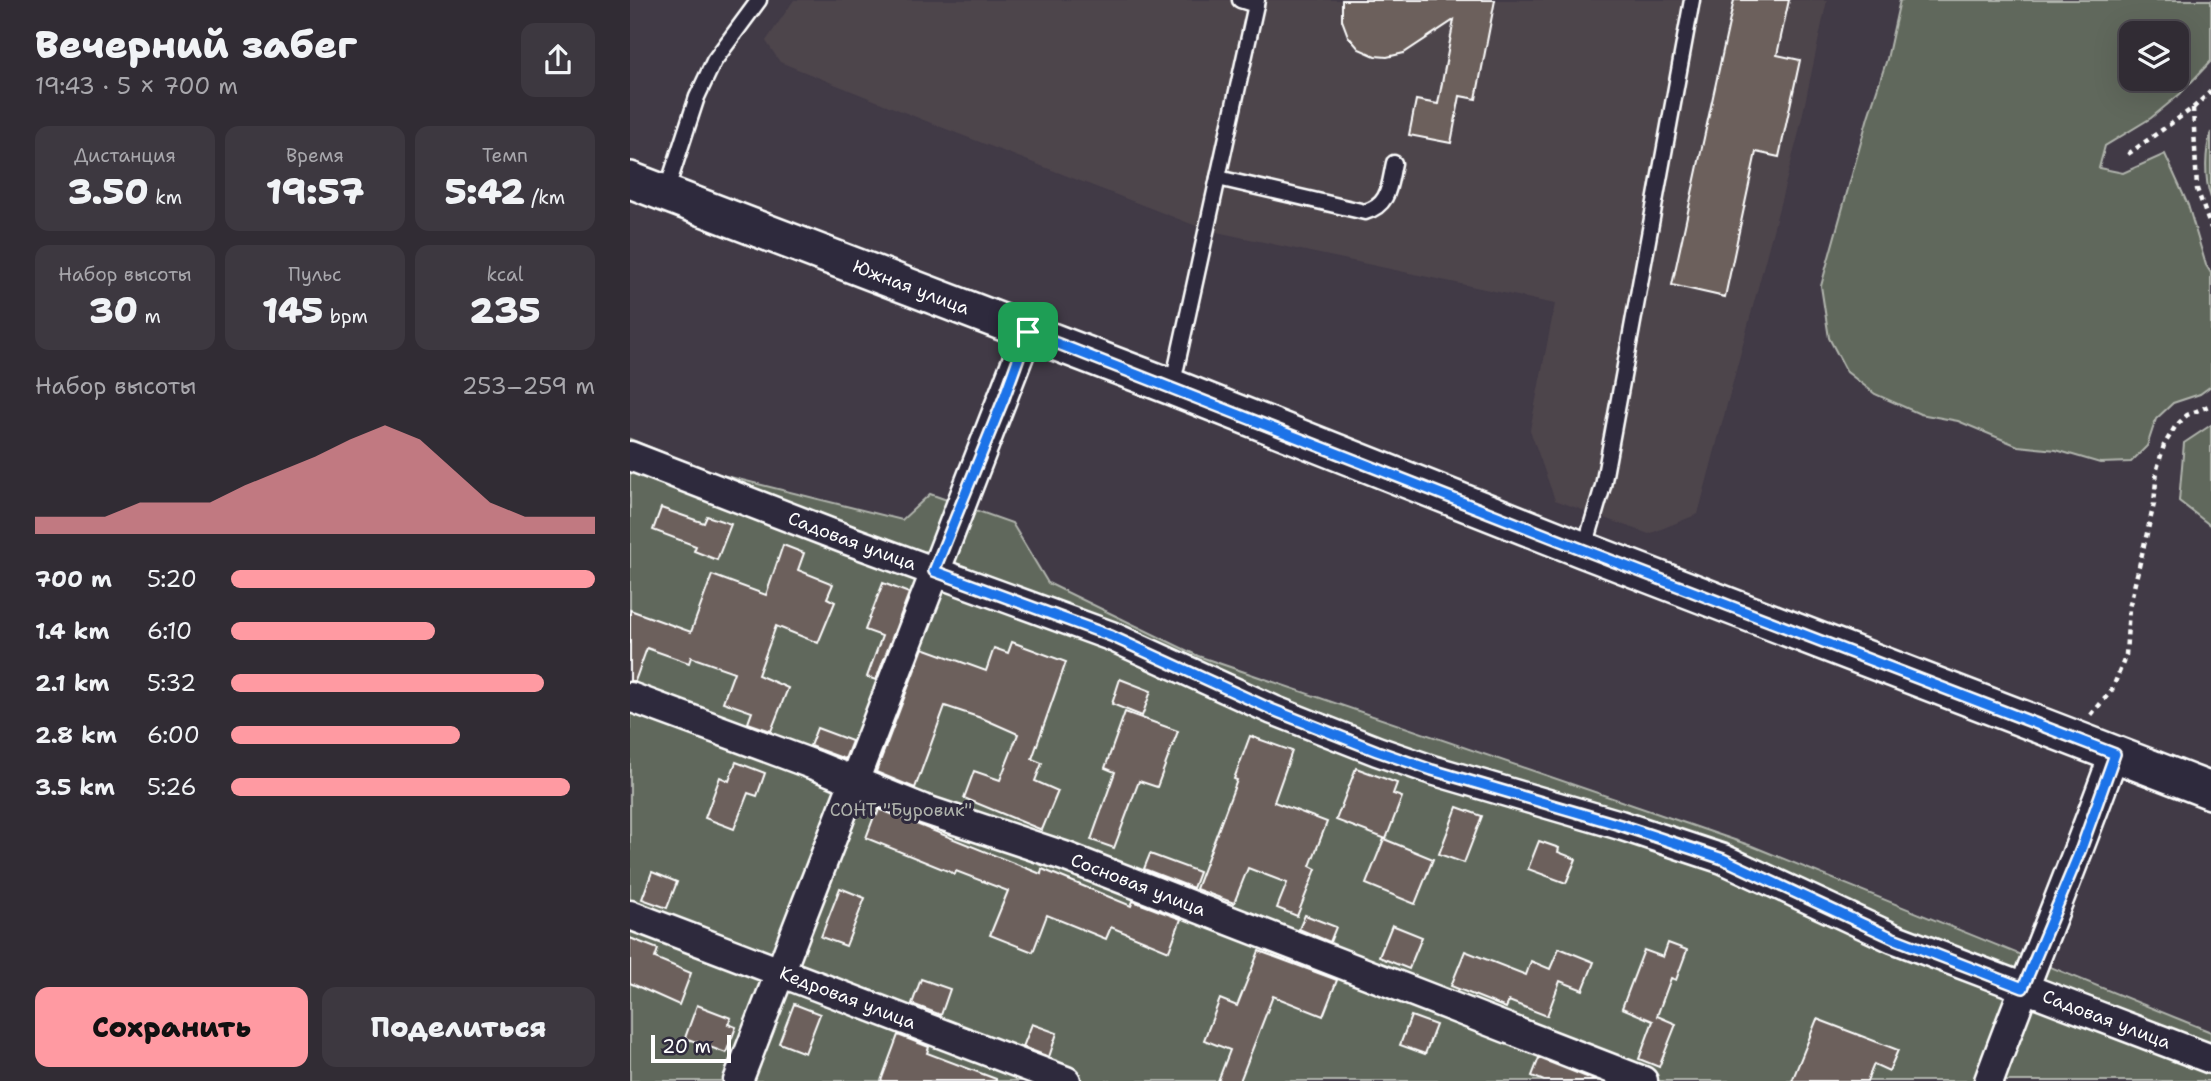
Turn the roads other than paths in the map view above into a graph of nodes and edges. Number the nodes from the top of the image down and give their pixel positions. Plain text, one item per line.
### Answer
1 (759, 0) edge
2 (1241, 0) edge
3 (1692, 0) edge
4 (1257, 3) edge
5 (1394, 163) dead end
6 (1218, 178) junction
7 (630, 180) edge
8 (666, 194) junction
9 (1028, 332) junction
10 (1172, 387) junction
11 (630, 456) edge
12 (1584, 550) junction
13 (934, 571) junction
14 (630, 697) edge
15 (2115, 754) junction
16 (855, 783) junction
17 (2211, 791) edge
18 (630, 915) edge
19 (780, 972) junction
20 (2023, 988) junction
21 (2211, 1059) edge
22 (738, 1081) edge
23 (1066, 1081) edge
24 (1643, 1081) edge
25 (1989, 1081) edge

1 - 8 lane
2 - 4 lane
3 - 12 lane
4 - 6 lane
5 - 6 lane
6 - 10 lane
7 - 8 street, Южная улица
8 - 9 street, Южная улица
9 - 10 street, Южная улица
9 - 13 street
10 - 12 street, Южная улица
11 - 13 street, Садовая улица
12 - 15 street, Южная улица
13 - 16 street
13 - 20 street, Садовая улица
14 - 16 street, Сосновая улица
15 - 17 street, Южная улица
15 - 20 street
16 - 19 street
16 - 24 street, Сосновая улица
18 - 19 street, Кедровая улица
19 - 22 street
19 - 23 street, Кедровая улица
20 - 21 street, Садовая улица
20 - 25 street

